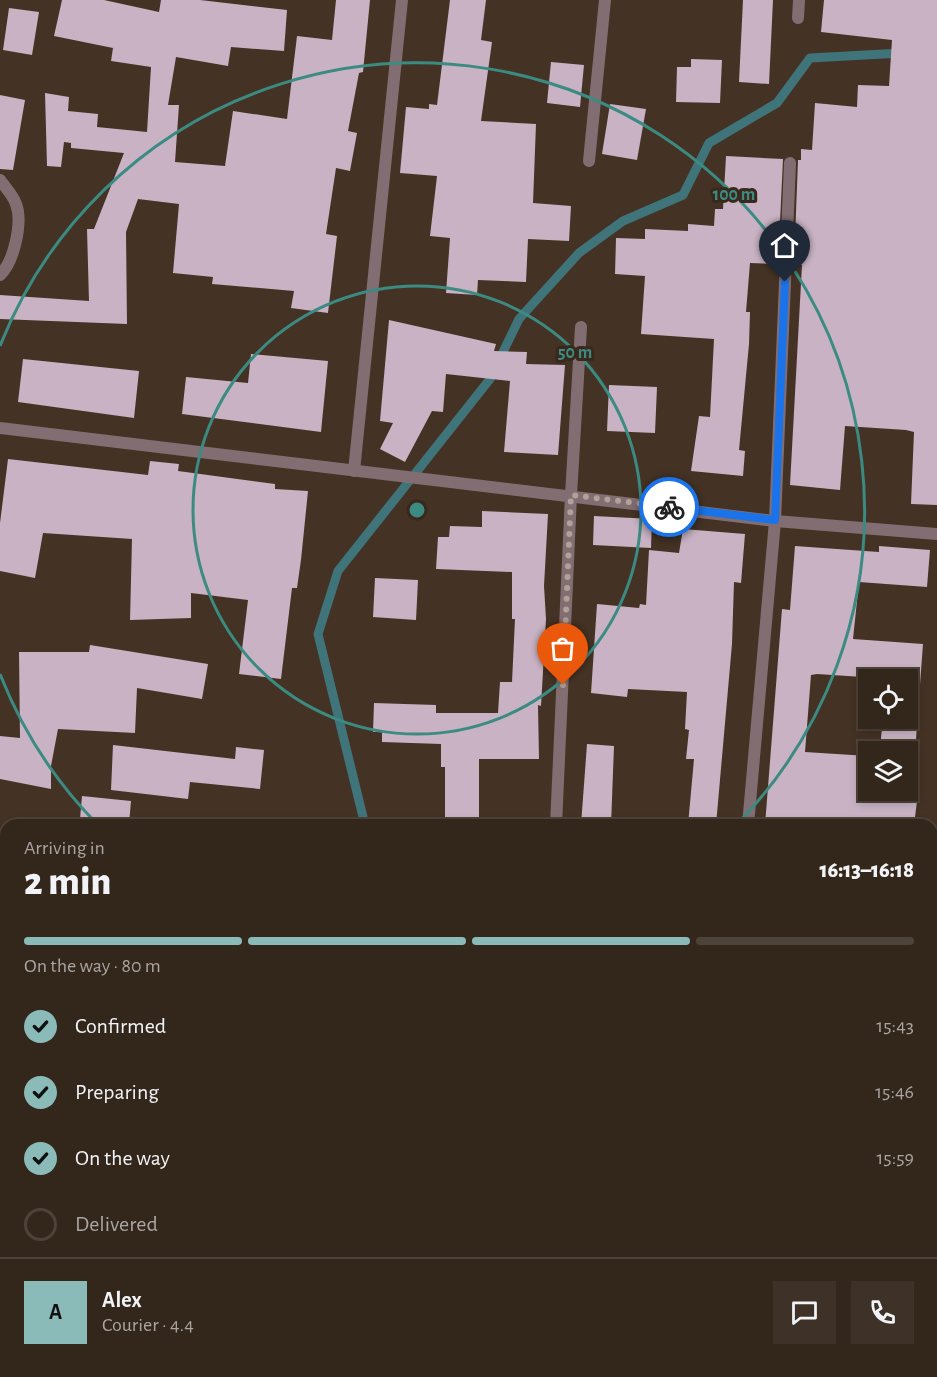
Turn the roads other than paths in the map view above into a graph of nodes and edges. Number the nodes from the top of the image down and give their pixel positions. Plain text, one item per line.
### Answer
1 (402, 0) edge
2 (605, 0) edge
3 (799, 0) edge
4 (798, 18) dead end
5 (589, 161) dead end
6 (790, 163) dead end
7 (0, 180) edge
8 (0, 275) edge
9 (581, 327) dead end
10 (0, 428) edge
11 (354, 471) junction
12 (571, 495) junction
13 (775, 520) junction
14 (937, 534) edge
15 (556, 819) edge
16 (749, 819) edge

1 - 11 street
2 - 5 street
3 - 4 street
6 - 13 street
7 - 8 street
9 - 12 street
10 - 11 street
11 - 12 street
12 - 13 street
12 - 15 street
13 - 14 street
13 - 16 street

